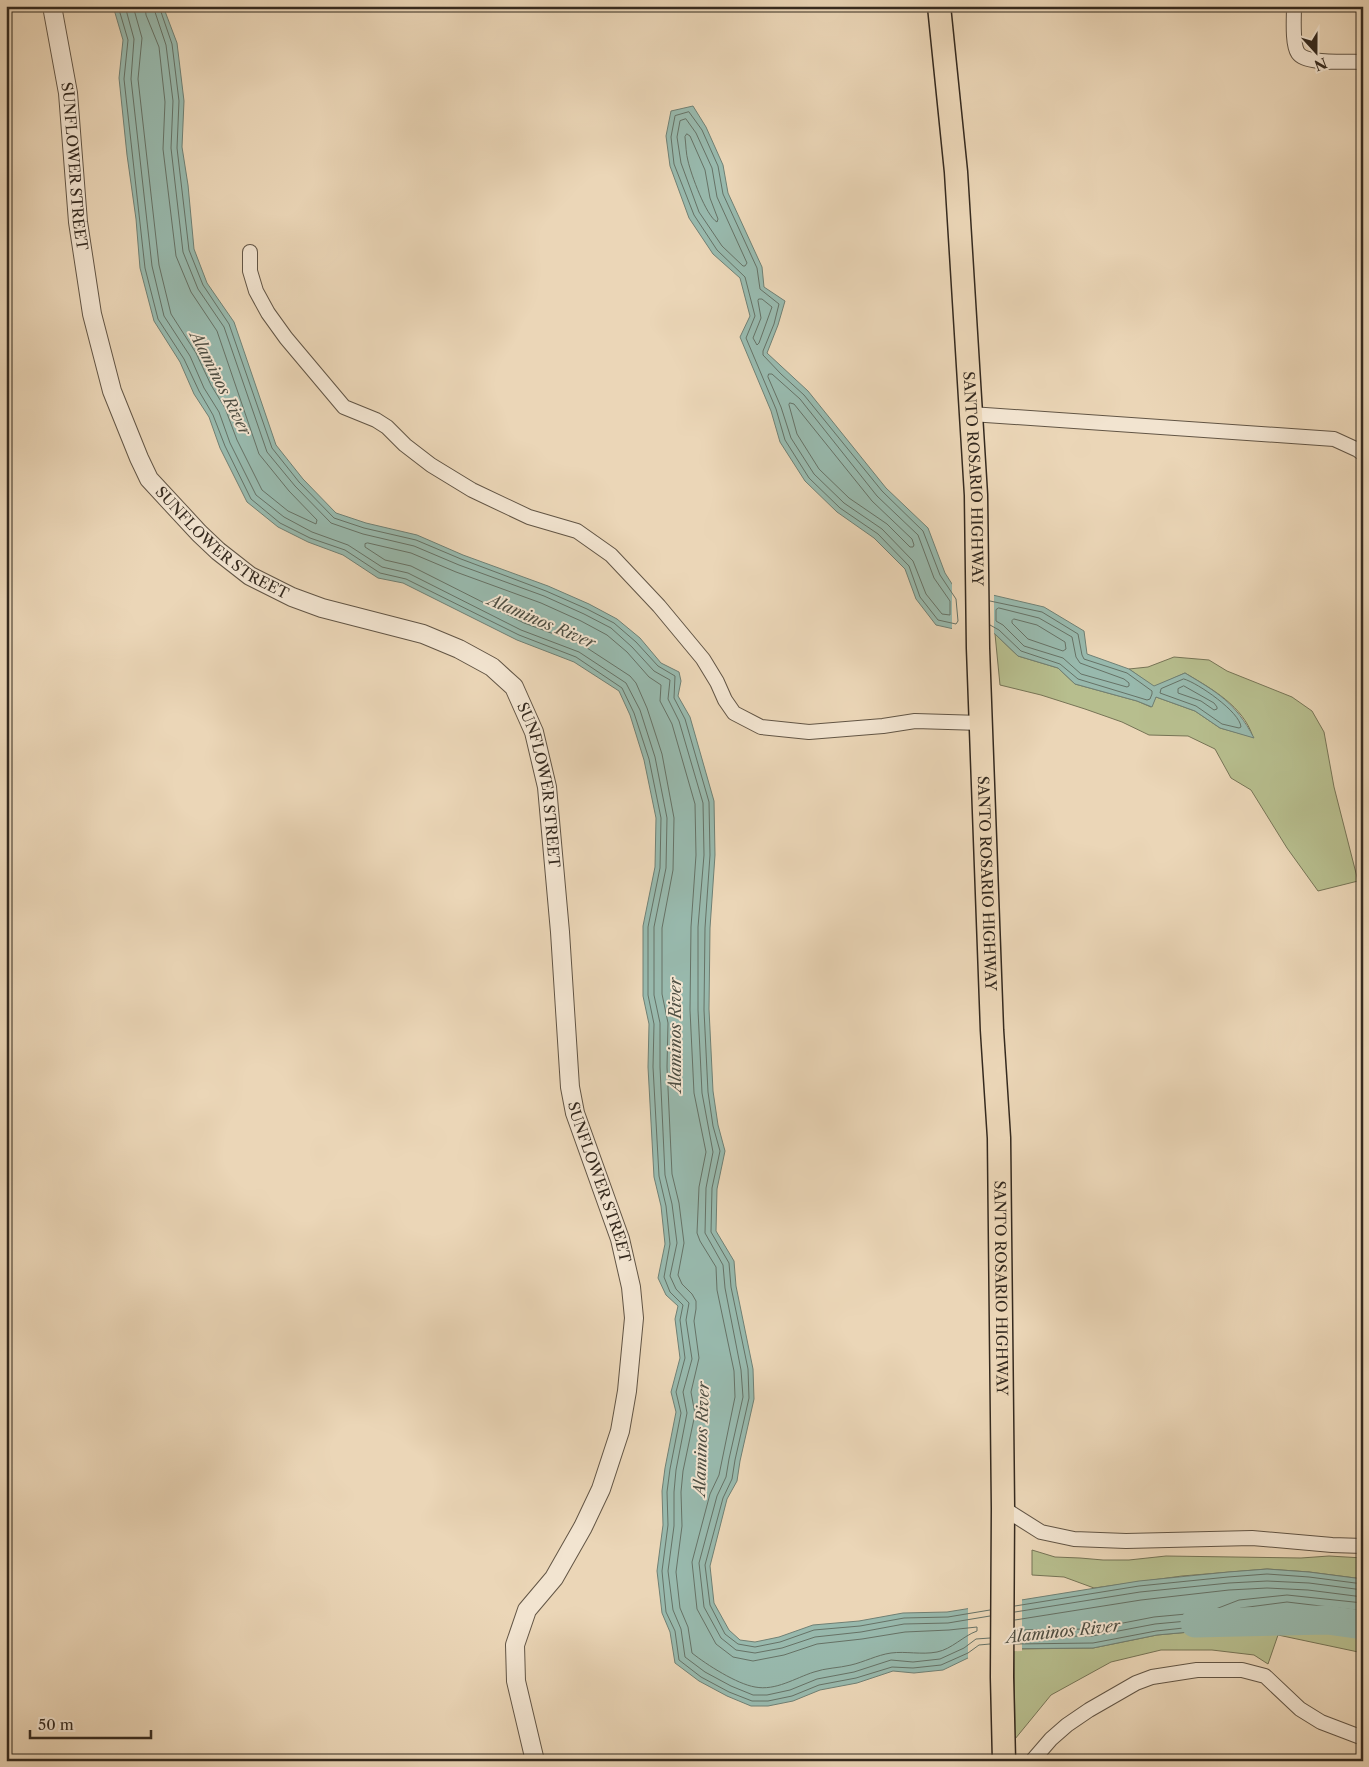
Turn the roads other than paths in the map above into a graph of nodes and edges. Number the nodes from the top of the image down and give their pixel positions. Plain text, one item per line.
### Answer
1 (52, 6) edge
2 (938, 6) edge
3 (1294, 6) edge
4 (1363, 62) edge
5 (250, 252) dead end
6 (971, 414) junction
7 (1363, 454) edge
8 (981, 723) junction
9 (1003, 1508) junction
10 (1363, 1546) edge
11 (1363, 1738) edge
12 (535, 1761) edge
13 (1004, 1761) edge
14 (1032, 1761) edge

1 - 12 street, SUNFLOWER STREET
2 - 6 main road, SANTO ROSARIO HIGHWAY
3 - 4 street
5 - 8 street
6 - 7 street
6 - 8 main road, SANTO ROSARIO HIGHWAY
8 - 9 main road, SANTO ROSARIO HIGHWAY
9 - 10 street
9 - 13 main road, SANTO ROSARIO HIGHWAY
11 - 14 street

